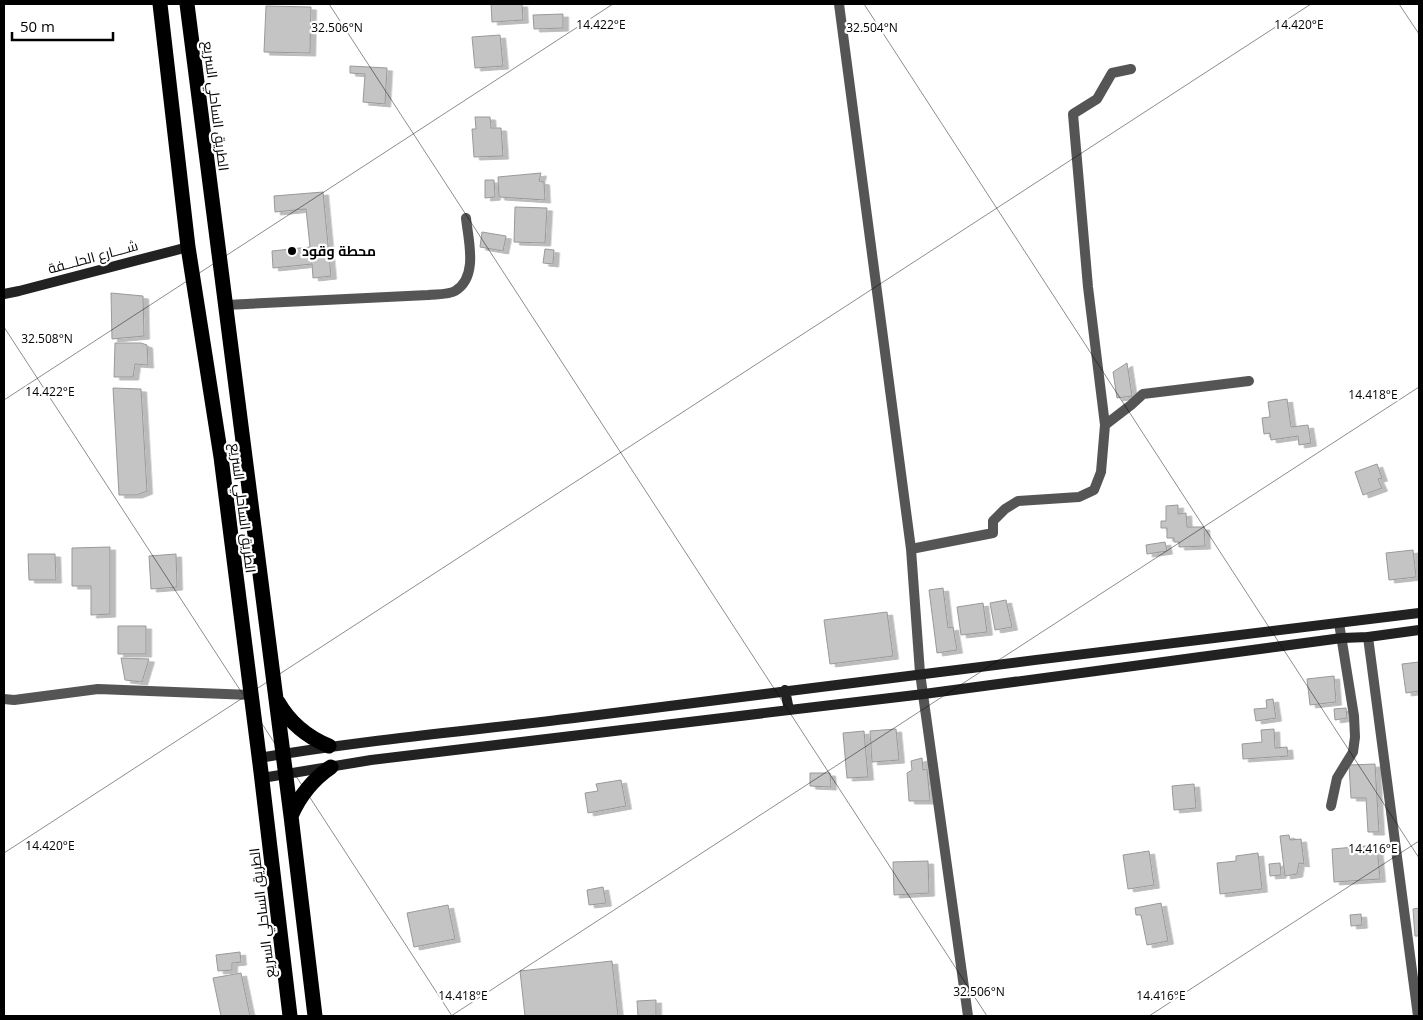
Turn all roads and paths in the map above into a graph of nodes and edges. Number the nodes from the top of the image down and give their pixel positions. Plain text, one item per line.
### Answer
1 (160, 4) edge
2 (187, 4) edge
3 (839, 4) edge
4 (1131, 69) dead end
5 (466, 218) dead end
6 (188, 246) junction
7 (4, 294) edge
8 (226, 305) junction
9 (1249, 381) dead end
10 (1105, 424) junction
11 (911, 550) junction
12 (1419, 613) edge
13 (1340, 623) junction
14 (1419, 630) edge
15 (1368, 636) junction
16 (1342, 638) junction
17 (1096, 653) junction
18 (1096, 671) junction
19 (920, 673) junction
20 (785, 690) junction
21 (924, 694) junction
22 (251, 695) junction
23 (276, 699) junction
24 (4, 700) edge
25 (789, 710) junction
26 (475, 731) junction
27 (329, 746) junction
28 (475, 748) junction
29 (283, 754) junction
30 (259, 758) junction
31 (331, 767) junction
32 (286, 774) junction
33 (262, 778) junction
34 (1331, 806) dead end
35 (292, 816) junction
36 (290, 1016) edge
37 (315, 1016) edge
38 (968, 1016) edge
39 (1418, 1016) edge

1 - 6 highway, الطريق الساحلي السريع
2 - 8 highway, الطريق الساحلي السريع
3 - 11 street
4 - 10 street
5 - 8 street
6 - 7 street, شــــارع الحلـــفة
6 - 22 highway, الطريق الساحلي السريع
8 - 23 highway, الطريق الساحلي السريع
9 - 10 street
10 - 11 street
11 - 19 street
12 - 13 street
13 - 16 street
13 - 17 street
14 - 15 street
15 - 16 street
15 - 39 street
16 - 18 street
16 - 34 street
17 - 18 street
17 - 19 street
18 - 21 street
19 - 20 street
19 - 21 street
20 - 25 street
20 - 26 street
21 - 25 street
21 - 38 street
22 - 24 street
22 - 30 highway, الطريق الساحلي السريع
23 - 27 highway
23 - 29 highway, الطريق الساحلي السريع
25 - 28 street
26 - 27 street
26 - 28 street
27 - 29 street
28 - 31 street
29 - 30 street
29 - 32 highway, الطريق الساحلي السريع
30 - 33 highway, الطريق الساحلي السريع
31 - 32 street
31 - 35 highway
32 - 33 street
32 - 35 highway, الطريق الساحلي السريع
33 - 36 highway, الطريق الساحلي السريع
35 - 37 highway, الطريق الساحلي السريع

